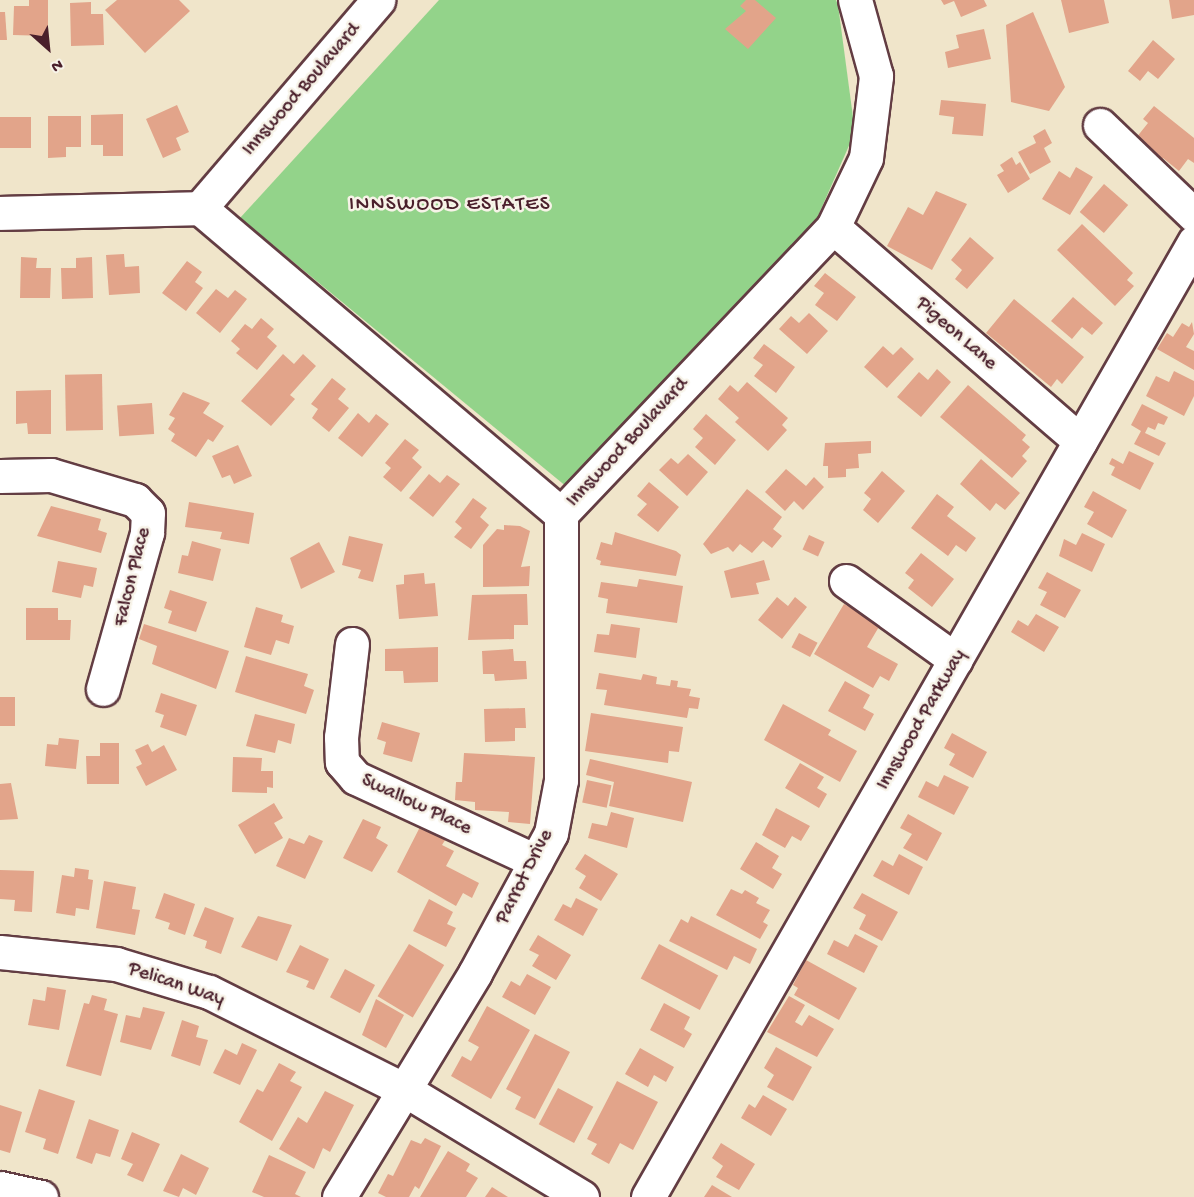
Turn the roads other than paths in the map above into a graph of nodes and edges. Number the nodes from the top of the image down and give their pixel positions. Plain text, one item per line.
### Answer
1 (378, 0) edge
2 (855, 0) edge
3 (1101, 125) dead end
4 (200, 207) junction
5 (0, 213) edge
6 (1194, 215) edge
7 (833, 227) junction
8 (1194, 242) edge
9 (1080, 441) junction
10 (0, 476) edge
11 (561, 514) junction
12 (846, 581) dead end
13 (352, 644) dead end
14 (956, 660) junction
15 (103, 689) dead end
16 (536, 861) junction
17 (0, 952) edge
18 (405, 1090) junction
19 (0, 1188) edge
20 (41, 1197) edge
21 (339, 1197) edge
22 (582, 1197) edge
23 (648, 1197) edge

1 - 4 street, Innswood Boulavard
2 - 7 street, Innswood Boulavard
3 - 6 street
4 - 5 street
4 - 11 street, Innswood Boulavard
7 - 9 street, Pigeon Lane
7 - 11 street, Innswood Boulavard
8 - 9 street, Innswood Parkway
9 - 14 street, Innswood Parkway
10 - 15 street, Falcon Place
11 - 16 street, Parrot Drive
12 - 14 street
13 - 16 street, Swallow Place
14 - 23 street, Innswood Parkway
16 - 18 street, Parrot Drive
17 - 18 street, Pelican Way
18 - 21 street, Parrot Drive
18 - 22 street
19 - 20 street

